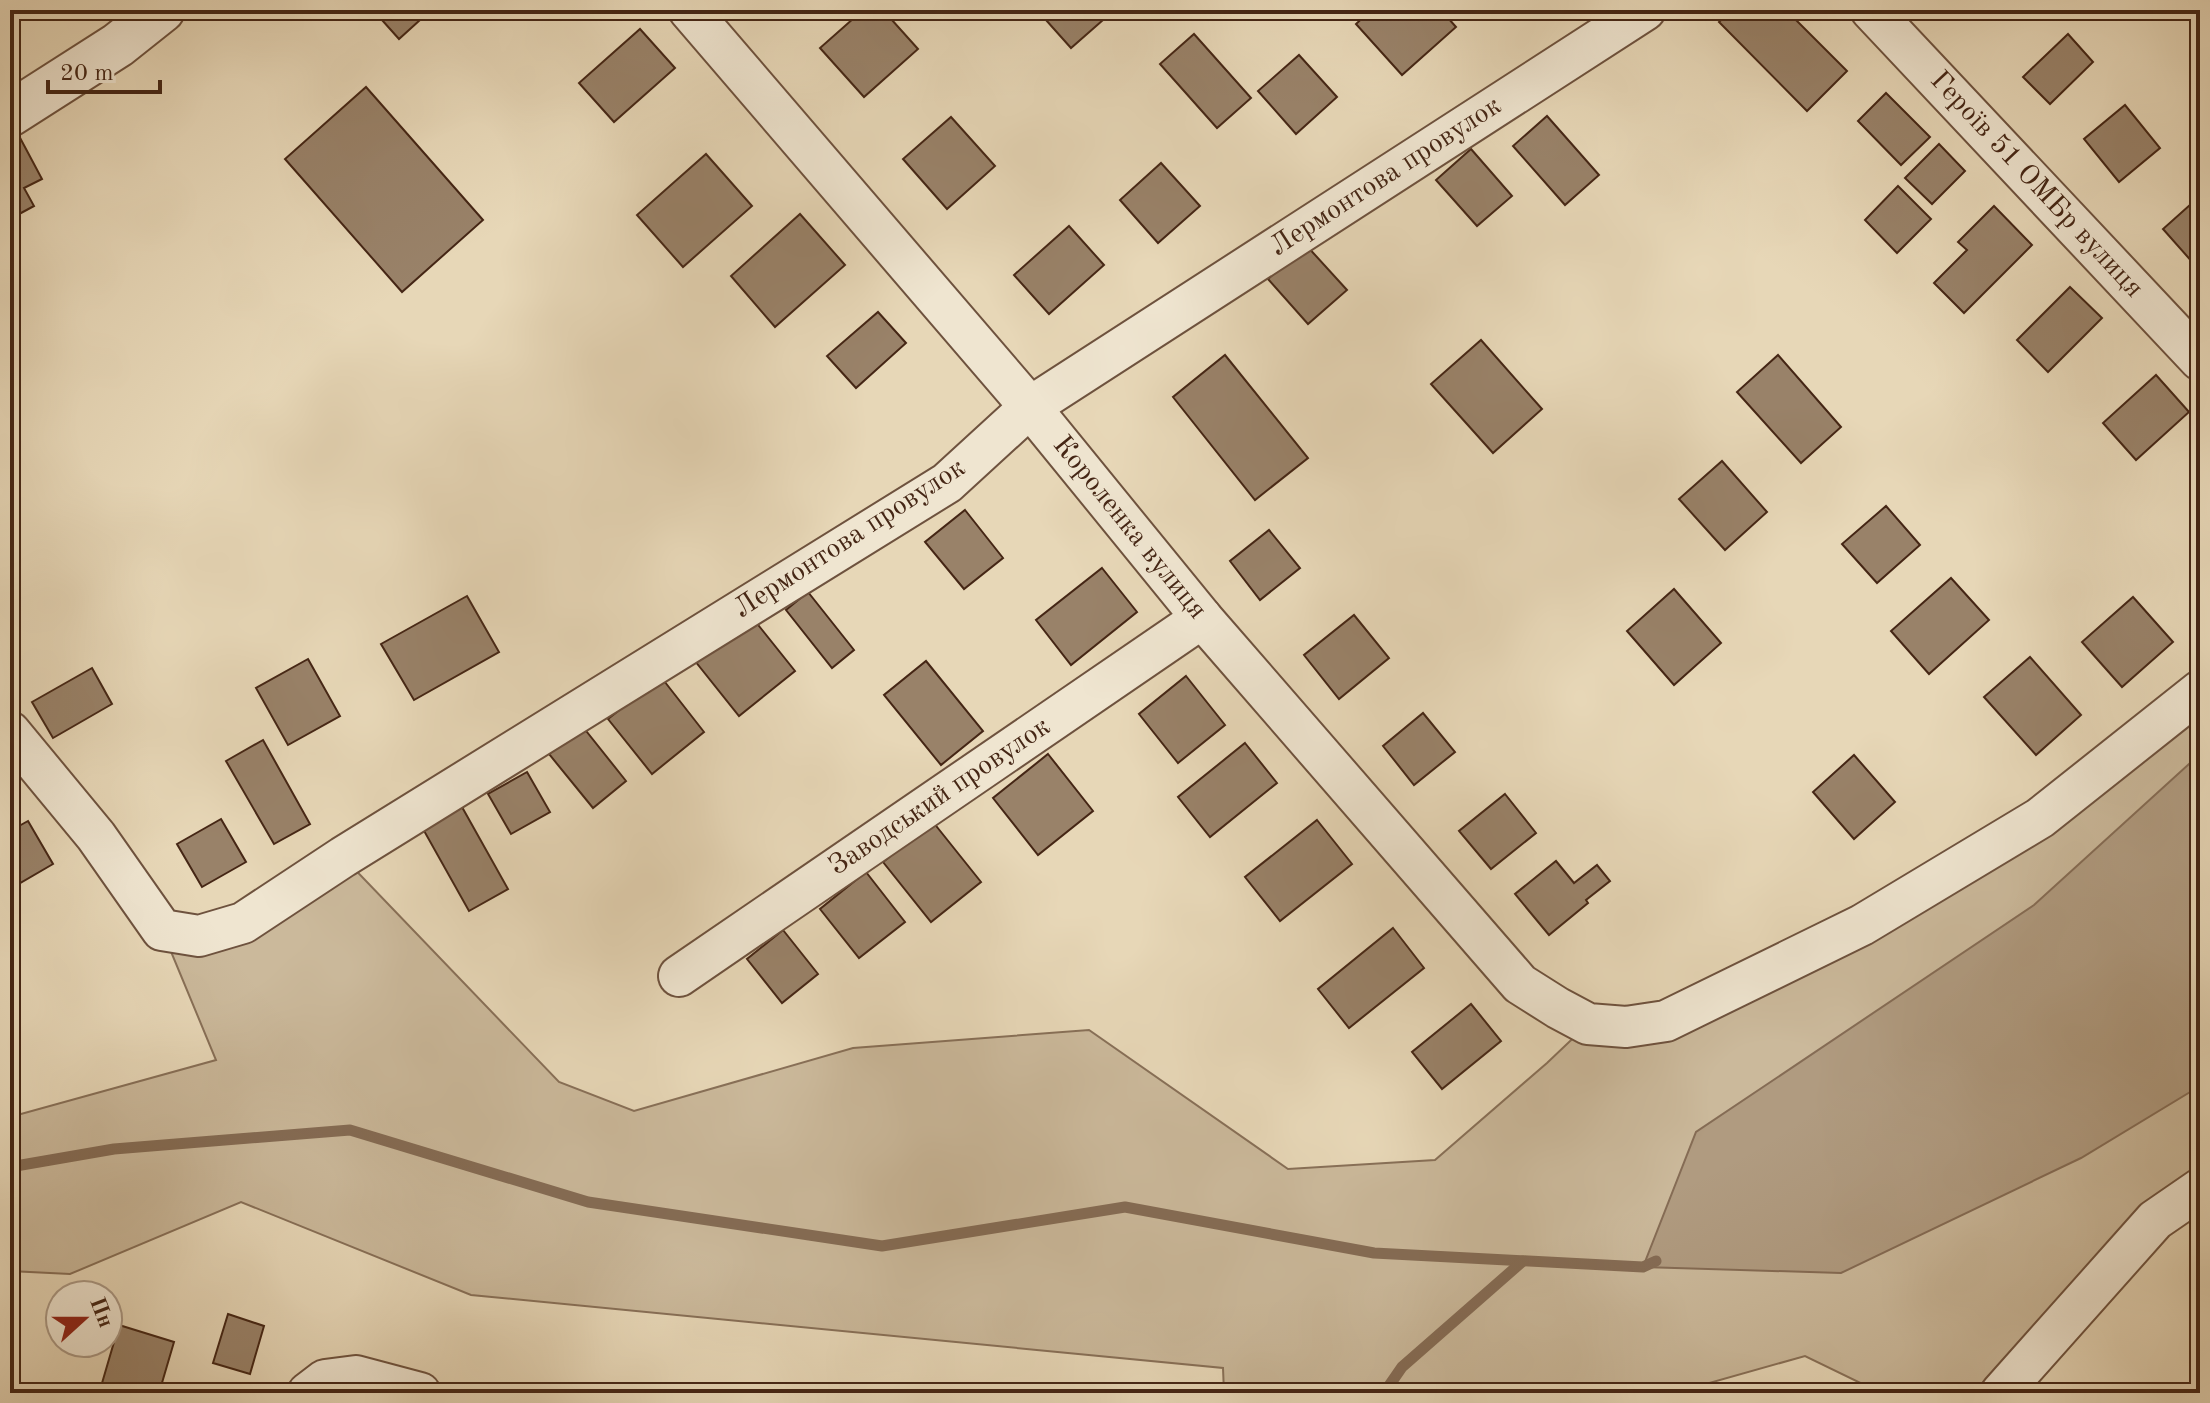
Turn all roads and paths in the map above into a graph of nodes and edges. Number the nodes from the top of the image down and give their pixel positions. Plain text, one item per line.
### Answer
1 (162, 10) edge
2 (689, 10) edge
3 (1645, 10) edge
4 (1876, 11) edge
5 (10, 114) edge
6 (2200, 360) edge
7 (1030, 407) junction
8 (1202, 618) junction
9 (2200, 691) edge
10 (10, 732) edge
11 (679, 976) dead end
12 (2200, 1189) edge
13 (316, 1386) edge
14 (420, 1393) edge
15 (2001, 1393) edge

1 - 5 street
2 - 7 street, Короленка вулиця
3 - 7 street, Лермонтова провулок
4 - 6 street, Героїв 51 ОМБр вулиця
7 - 8 street, Короленка вулиця
7 - 10 street, Лермонтова провулок
8 - 9 street, Короленка вулиця
8 - 11 street, Заводський провулок
12 - 15 street
13 - 14 street

